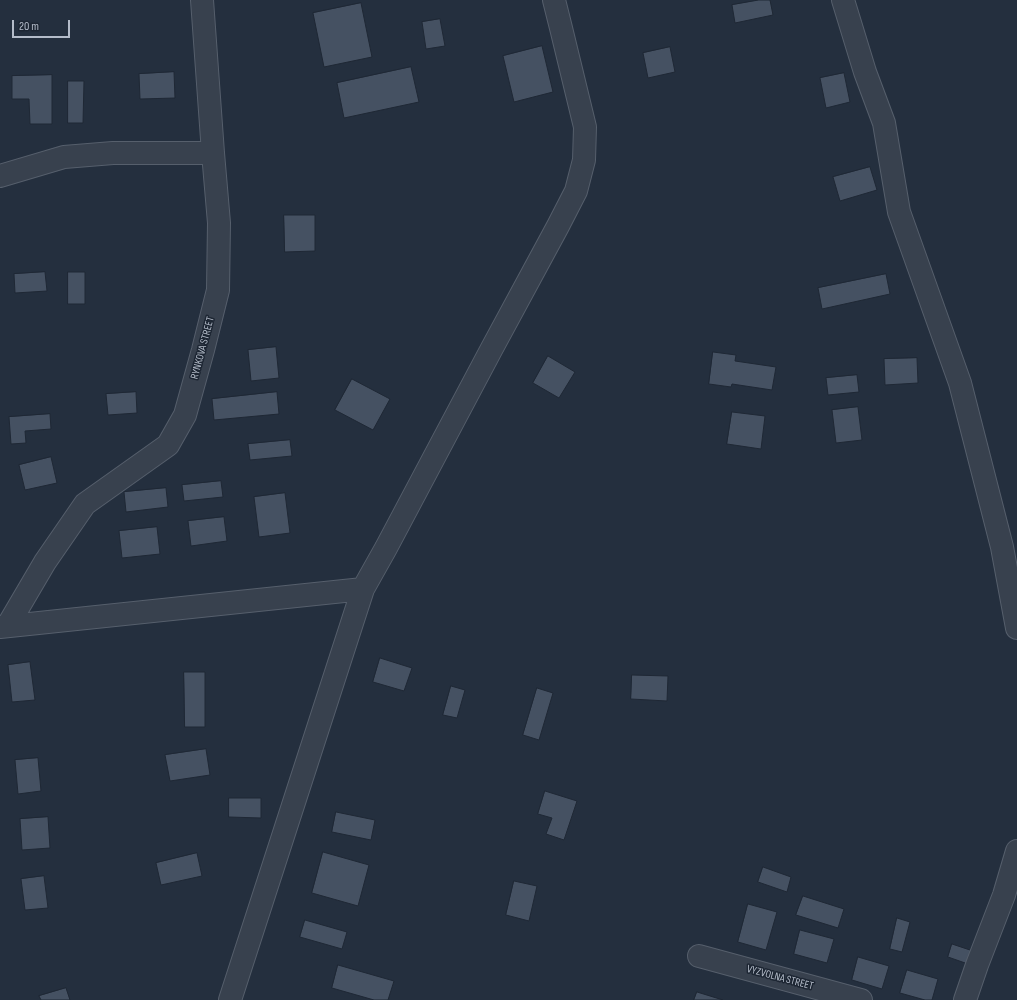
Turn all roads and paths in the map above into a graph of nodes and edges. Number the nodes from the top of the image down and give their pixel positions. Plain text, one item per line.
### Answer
1 (202, 0) edge
2 (554, 0) edge
3 (843, 0) edge
4 (213, 153) junction
5 (0, 176) edge
6 (1009, 545) edge
7 (363, 589) junction
8 (4, 626) edge
9 (1017, 628) edge
10 (1015, 858) edge
11 (699, 956) dead end
12 (230, 1000) edge
13 (861, 1000) edge
14 (966, 1000) edge

1 - 4 street, RYNKOVA STREET
2 - 7 street
3 - 6 street
4 - 5 street
4 - 8 street, RYNKOVA STREET
6 - 9 street
7 - 8 street
7 - 12 street
10 - 14 street
11 - 13 street, VYZVOLNA STREET

